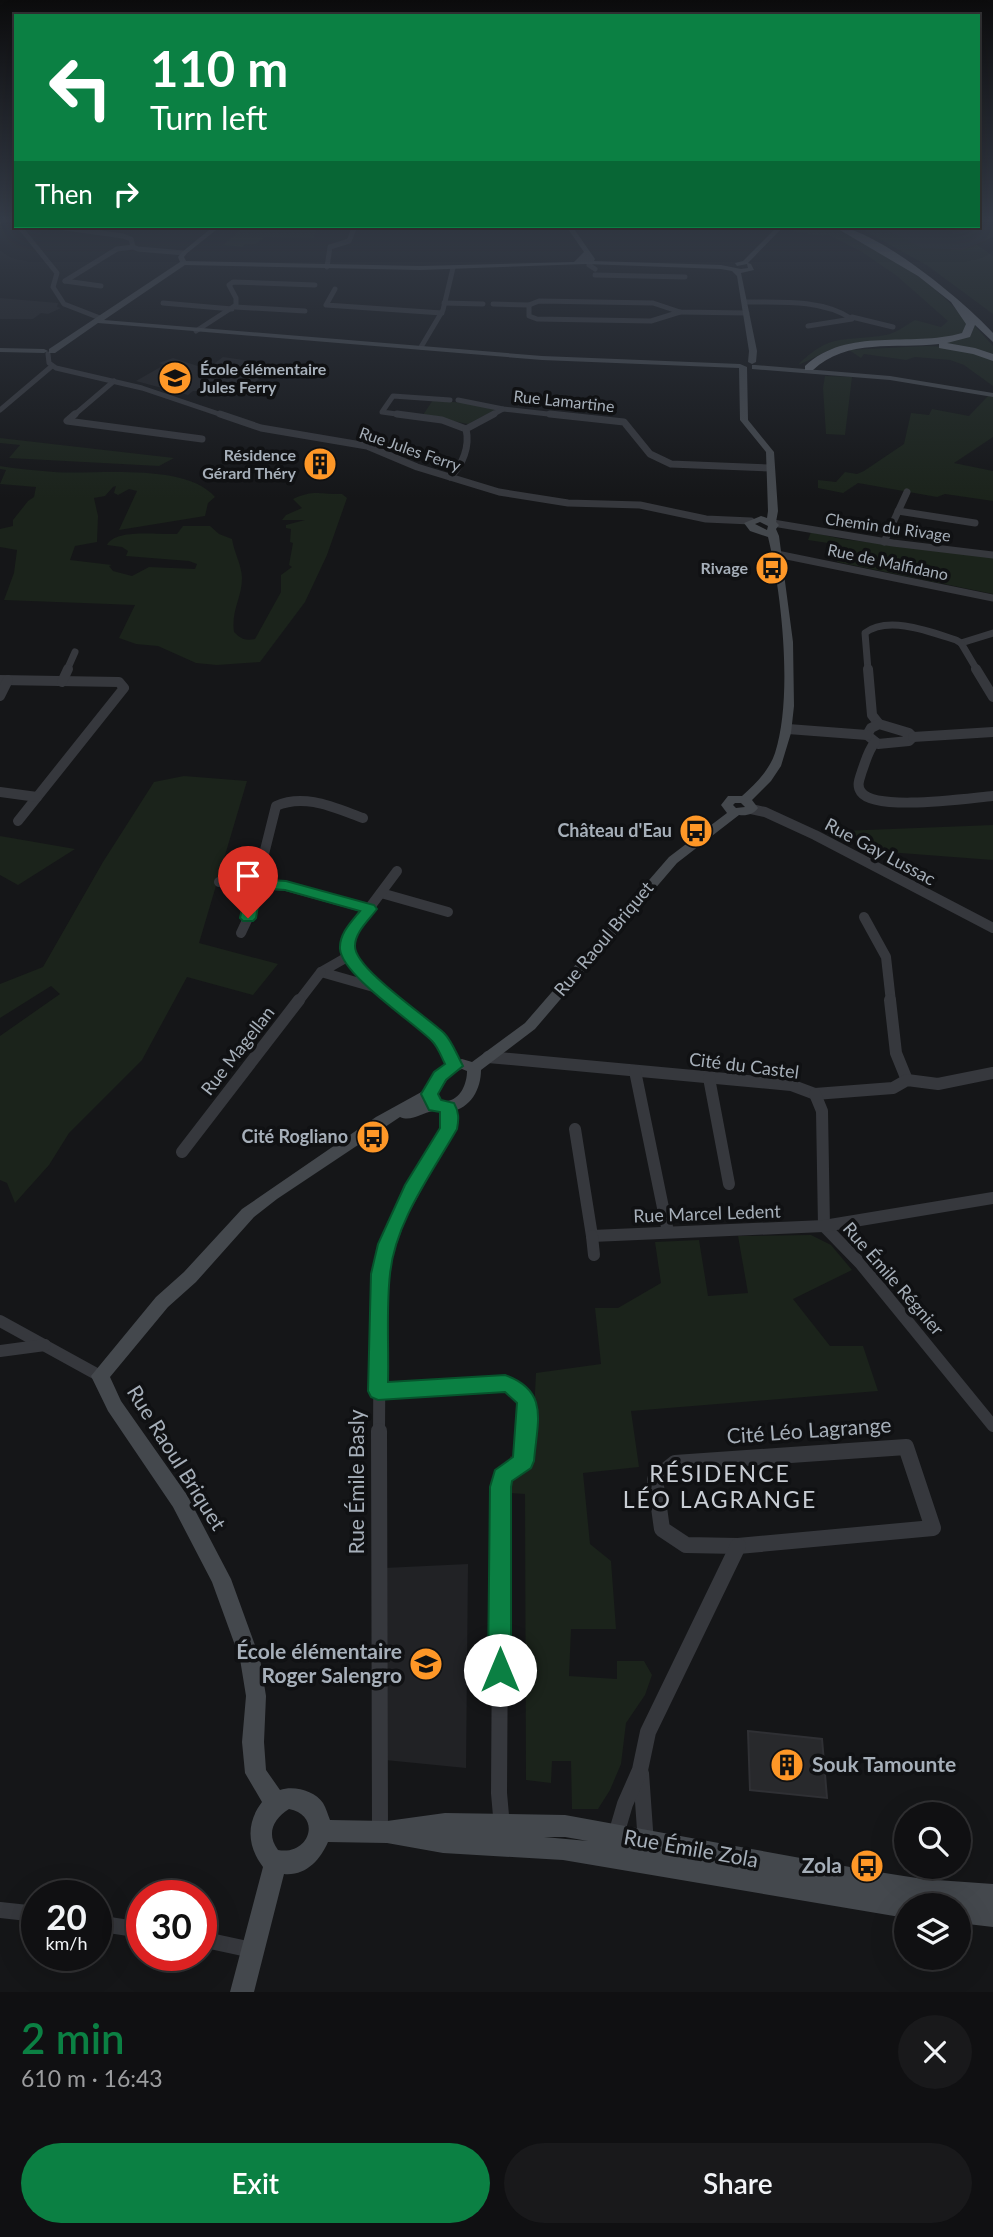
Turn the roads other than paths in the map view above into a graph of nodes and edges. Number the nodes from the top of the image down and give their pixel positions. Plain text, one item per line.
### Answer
1 (82, 312) edge
2 (109, 312) edge
3 (227, 312) edge
4 (429, 312) edge
5 (529, 312) edge
6 (680, 312) joint
7 (830, 312) edge
8 (963, 312) edge
9 (967, 312) edge
10 (980, 312) edge
11 (442, 313) joint
12 (747, 313) joint
13 (852, 317) junction
14 (98, 319) junction
15 (993, 324) edge
16 (808, 326) dead end
17 (893, 327) dead end
18 (196, 331) junction
19 (993, 339) edge
20 (421, 347) junction
21 (0, 350) edge
22 (49, 351) junction
23 (993, 358) edge
24 (52, 366) junction
25 (748, 366) junction
26 (808, 370) junction
27 (825, 370) junction
28 (114, 381) junction
29 (993, 394) edge
30 (503, 409) junction
31 (0, 410) edge
32 (56, 420) dead end
33 (67, 421) junction
34 (466, 429) junction
35 (202, 439) dead end
36 (771, 468) junction
37 (450, 477) junction
38 (907, 492) dead end
39 (898, 511) junction
40 (975, 523) dead end
41 (754, 524) junction
42 (774, 525) junction
43 (884, 542) junction
44 (777, 554) junction
45 (993, 555) edge
46 (993, 598) edge
47 (993, 633) edge
48 (961, 643) junction
49 (75, 652) dead end
50 (4, 680) edge
51 (62, 682) junction
52 (0, 696) edge
53 (993, 697) edge
54 (879, 724) junction
55 (788, 729) junction
56 (993, 732) edge
57 (867, 735) junction
58 (913, 737) junction
59 (875, 742) junction
60 (0, 792) edge
61 (993, 796) edge
62 (37, 797) junction
63 (748, 805) junction
64 (363, 818) dead end
65 (18, 821) dead end
66 (397, 871) dead end
67 (219, 882) dead end
68 (255, 883) junction
69 (381, 893) junction
70 (369, 909) junction
71 (448, 912) dead end
72 (864, 917) dead end
73 (993, 928) edge
74 (241, 933) dead end
75 (349, 956) junction
76 (321, 972) junction
77 (377, 988) junction
78 (488, 1057) junction
79 (455, 1066) junction
80 (474, 1068) junction
81 (635, 1071) junction
82 (993, 1073) edge
83 (709, 1078) junction
84 (907, 1080) junction
85 (815, 1094) junction
86 (438, 1102) junction
87 (575, 1129) dead end
88 (182, 1152) dead end
89 (729, 1184) dead end
90 (993, 1198) edge
91 (824, 1226) junction
92 (668, 1232) junction
93 (592, 1236) junction
94 (594, 1255) dead end
95 (0, 1321) edge
96 (45, 1345) junction
97 (0, 1351) edge
98 (100, 1376) junction
99 (378, 1389) junction
100 (993, 1426) edge
101 (738, 1546) junction
102 (640, 1770) junction
103 (275, 1803) junction
104 (502, 1827) junction
105 (321, 1831) junction
106 (384, 1832) junction
107 (614, 1845) junction
108 (645, 1851) junction
109 (276, 1862) junction
110 (993, 1895) edge
111 (894, 1904) edge
112 (0, 1910) edge
113 (21, 1912) edge
114 (971, 1913) edge
115 (993, 1915) edge
116 (217, 1943) edge
117 (251, 1950) junction
118 (242, 1992) edge

1 - 14 street
2 - 14 main road
3 - 18 street
4 - 11 street
5 - 6 street
6 - 12 street
7 - 13 street
8 - 26 highway
9 - 19 highway
10 - 15 highway
11 - 20 street
12 - 25 main road
13 - 16 street
13 - 17 street
14 - 18 main road
14 - 22 main road
18 - 20 main road
20 - 25 main road
21 - 22 main road
22 - 24 street
23 - 27 highway
24 - 28 street, Rue Jules Ferry
24 - 31 street
25 - 26 main road
25 - 26 main road
25 - 36 main road
26 - 27 main road
26 - 29 main road
27 - 29 main road
28 - 33 street
28 - 37 street, Rue Jules Ferry
30 - 34 street
30 - 34 street, Rue Lamartine
30 - 36 street, Rue Lamartine
32 - 33 street
33 - 35 street
34 - 37 street
36 - 42 main road
37 - 41 street, Rue Jules Ferry
38 - 39 street
39 - 40 street
39 - 43 street
41 - 42 main road
41 - 42 main road
42 - 43 street, Chemin du Rivage
42 - 44 main road
43 - 45 street, Chemin du Rivage
44 - 46 street, Rue de Malfidano
44 - 55 main road
47 - 48 street
48 - 53 street
48 - 54 street
49 - 51 street
50 - 51 street
50 - 52 street
51 - 62 street
54 - 57 street
54 - 58 street
55 - 57 street
55 - 63 main road
56 - 58 street
57 - 59 street
58 - 59 street
59 - 61 street
60 - 62 street
62 - 65 street
63 - 73 street, Rue Gay Lussac
63 - 78 main road, Rue Raoul Briquet
64 - 68 street
66 - 69 street
67 - 68 street
68 - 70 street
68 - 74 street
69 - 70 street
69 - 71 street
70 - 75 street
72 - 84 street
75 - 76 street
75 - 77 street
76 - 77 street
76 - 88 street, Rue Magellan
77 - 79 street
78 - 80 main road, Rue Raoul Briquet
78 - 81 street, Cité du Castel
79 - 80 main road
79 - 86 main road
80 - 86 main road
81 - 83 street, Cité du Castel
81 - 92 street
82 - 84 street, Cité du Castel
83 - 85 street, Cité du Castel
83 - 89 street
84 - 85 street, Cité du Castel
85 - 91 street, Rue Émile Régnier
86 - 98 main road
86 - 99 street, Rue Émile Basly
87 - 93 street
90 - 91 street, Rue Marcel Ledent
91 - 92 street, Rue Marcel Ledent
91 - 100 street, Rue Émile Régnier
92 - 93 street, Rue Marcel Ledent
93 - 94 street
95 - 96 street
96 - 97 street
96 - 98 street
98 - 103 main road, Rue Raoul Briquet
99 - 104 street
99 - 106 street, Rue Émile Basly
101 - 101 street, Cité Léo Lagrange
101 - 102 street
102 - 107 street
102 - 108 street
103 - 105 main road
103 - 109 main road
104 - 106 main road, Rue Émile Zola
104 - 107 main road, Rue Émile Zola
105 - 106 main road, Rue Émile Zola
105 - 109 main road
106 - 107 main road, Rue Émile Zola
107 - 108 main road, Rue Émile Zola
108 - 110 main road, Rue Émile Zola
108 - 111 main road, Rue Émile Zola
109 - 117 main road
112 - 113 street
114 - 115 main road
116 - 117 street
117 - 118 main road

